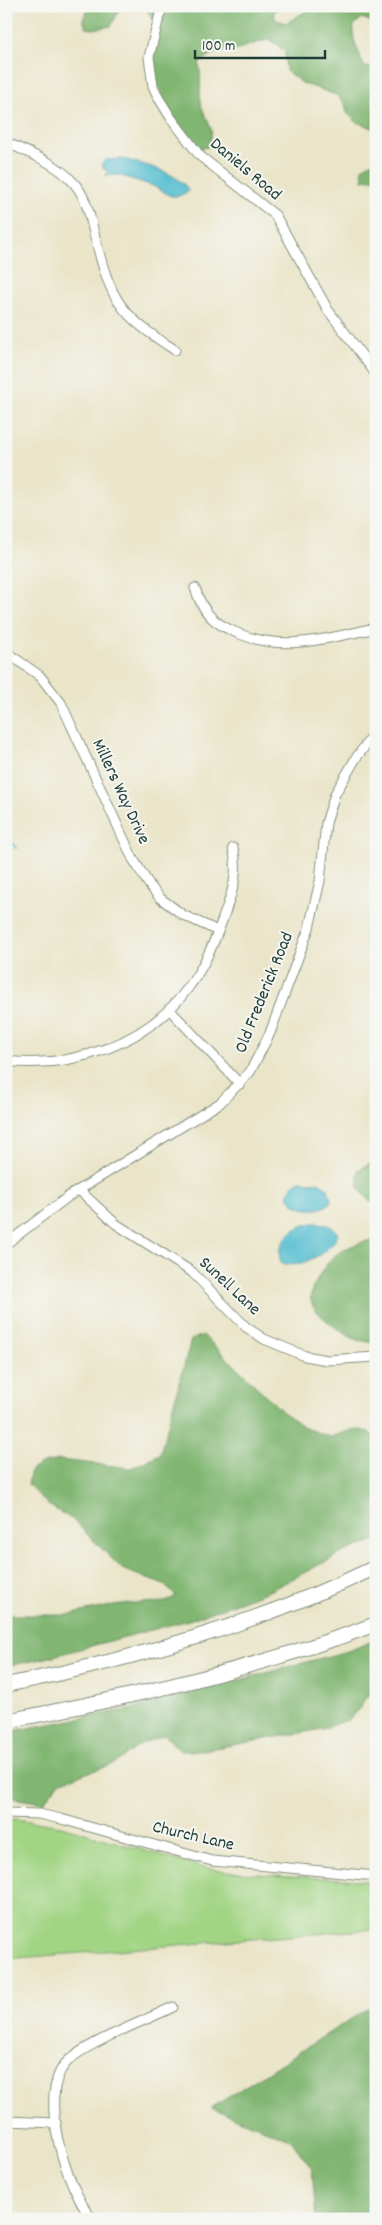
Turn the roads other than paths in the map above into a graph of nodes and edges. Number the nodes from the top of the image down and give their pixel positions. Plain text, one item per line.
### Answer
1 (162, 6) edge
2 (6, 142) edge
3 (175, 350) dead end
4 (376, 374) edge
5 (195, 588) dead end
6 (376, 628) edge
7 (6, 652) edge
8 (376, 731) edge
9 (233, 848) dead end
10 (218, 931) junction
11 (169, 1009) junction
12 (6, 1061) edge
13 (240, 1084) junction
14 (79, 1190) junction
15 (6, 1244) edge
16 (376, 1357) edge
17 (376, 1568) edge
18 (376, 1624) edge
19 (6, 1685) edge
20 (6, 1721) edge
21 (6, 1813) edge
22 (376, 1876) edge
23 (173, 2007) dead end
24 (6, 2121) edge
25 (56, 2123) junction
26 (92, 2219) edge

1 - 4 street, Daniels Road
2 - 3 street
5 - 6 street
7 - 10 street, Millers Way Drive
8 - 13 street, Old Frederick Road
9 - 10 street
10 - 11 street
11 - 12 street
11 - 13 street
13 - 14 street, Old Frederick Road
14 - 15 street, Old Frederick Road
14 - 16 street, Sunell Lane
17 - 19 highway
18 - 20 highway
21 - 22 street, Church Lane
23 - 25 street
24 - 25 street
25 - 26 street

